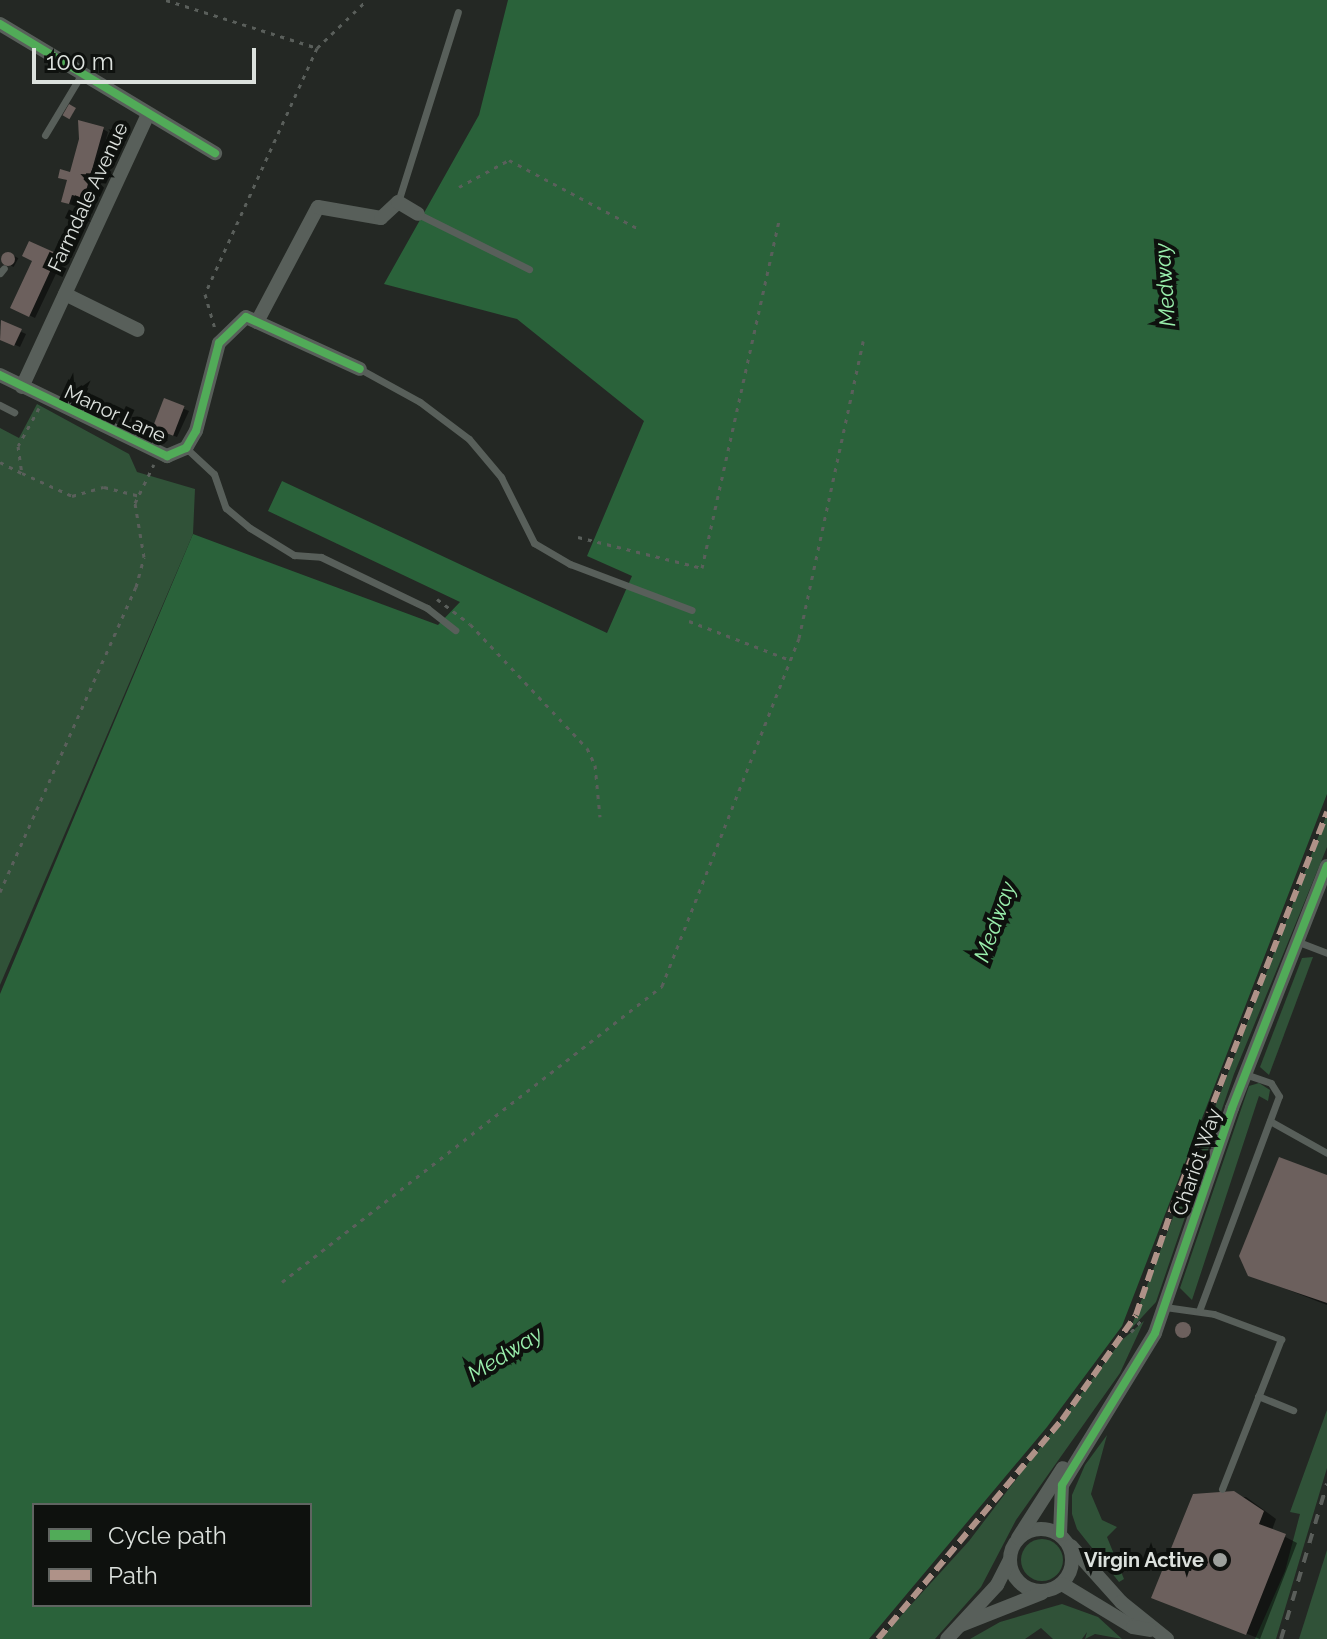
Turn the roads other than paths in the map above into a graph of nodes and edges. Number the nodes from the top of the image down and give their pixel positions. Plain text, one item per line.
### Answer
1 (458, 12) dead end
2 (0, 24) edge
3 (81, 75) junction
4 (147, 117) junction
5 (45, 135) dead end
6 (215, 153) dead end
7 (398, 202) junction
8 (418, 214) joint
9 (529, 269) dead end
10 (65, 294) junction
11 (257, 322) junction
12 (138, 330) dead end
13 (360, 369) joint
14 (0, 375) edge
15 (22, 387) junction
16 (0, 405) edge
17 (14, 412) dead end
18 (186, 448) junction
19 (692, 610) dead end
20 (455, 630) dead end
21 (1327, 866) edge
22 (1296, 941) junction
23 (1327, 953) edge
24 (1245, 1074) junction
25 (1270, 1121) junction
26 (1327, 1153) edge
27 (1165, 1307) junction
28 (1199, 1311) junction
29 (1258, 1396) junction
30 (1293, 1410) dead end
31 (1075, 1457) junction
32 (1222, 1489) dead end
33 (1064, 1538) junction
34 (1014, 1546) junction
35 (1056, 1587) junction
36 (958, 1627) junction
37 (1150, 1630) junction
38 (947, 1639) edge
39 (1167, 1639) edge

1 - 7 lane
2 - 3 street, Farmdale Avenue
3 - 4 street, Farmdale Avenue
3 - 5 lane
4 - 6 street, Farmdale Avenue
4 - 10 street, Farmdale Avenue
7 - 8 street
7 - 11 street
8 - 9 lane
10 - 12 street, Farmdale Avenue
10 - 15 street, Farmdale Avenue
11 - 13 street
11 - 18 street, Manor Lane
13 - 19 lane
14 - 15 street, Manor Lane
15 - 18 street, Manor Lane
16 - 17 lane
18 - 20 lane
21 - 22 street, Chariot Way
22 - 23 lane
22 - 24 street, Chariot Way
24 - 25 lane
24 - 27 street, Chariot Way
25 - 26 lane
25 - 28 lane
27 - 28 lane
27 - 31 street, Chariot Way
28 - 29 lane
29 - 30 lane
29 - 32 lane
31 - 33 street
31 - 34 street
33 - 34 street
33 - 35 street
33 - 37 street
34 - 35 street
34 - 36 street
35 - 36 street
35 - 37 street
36 - 38 street
37 - 39 street

